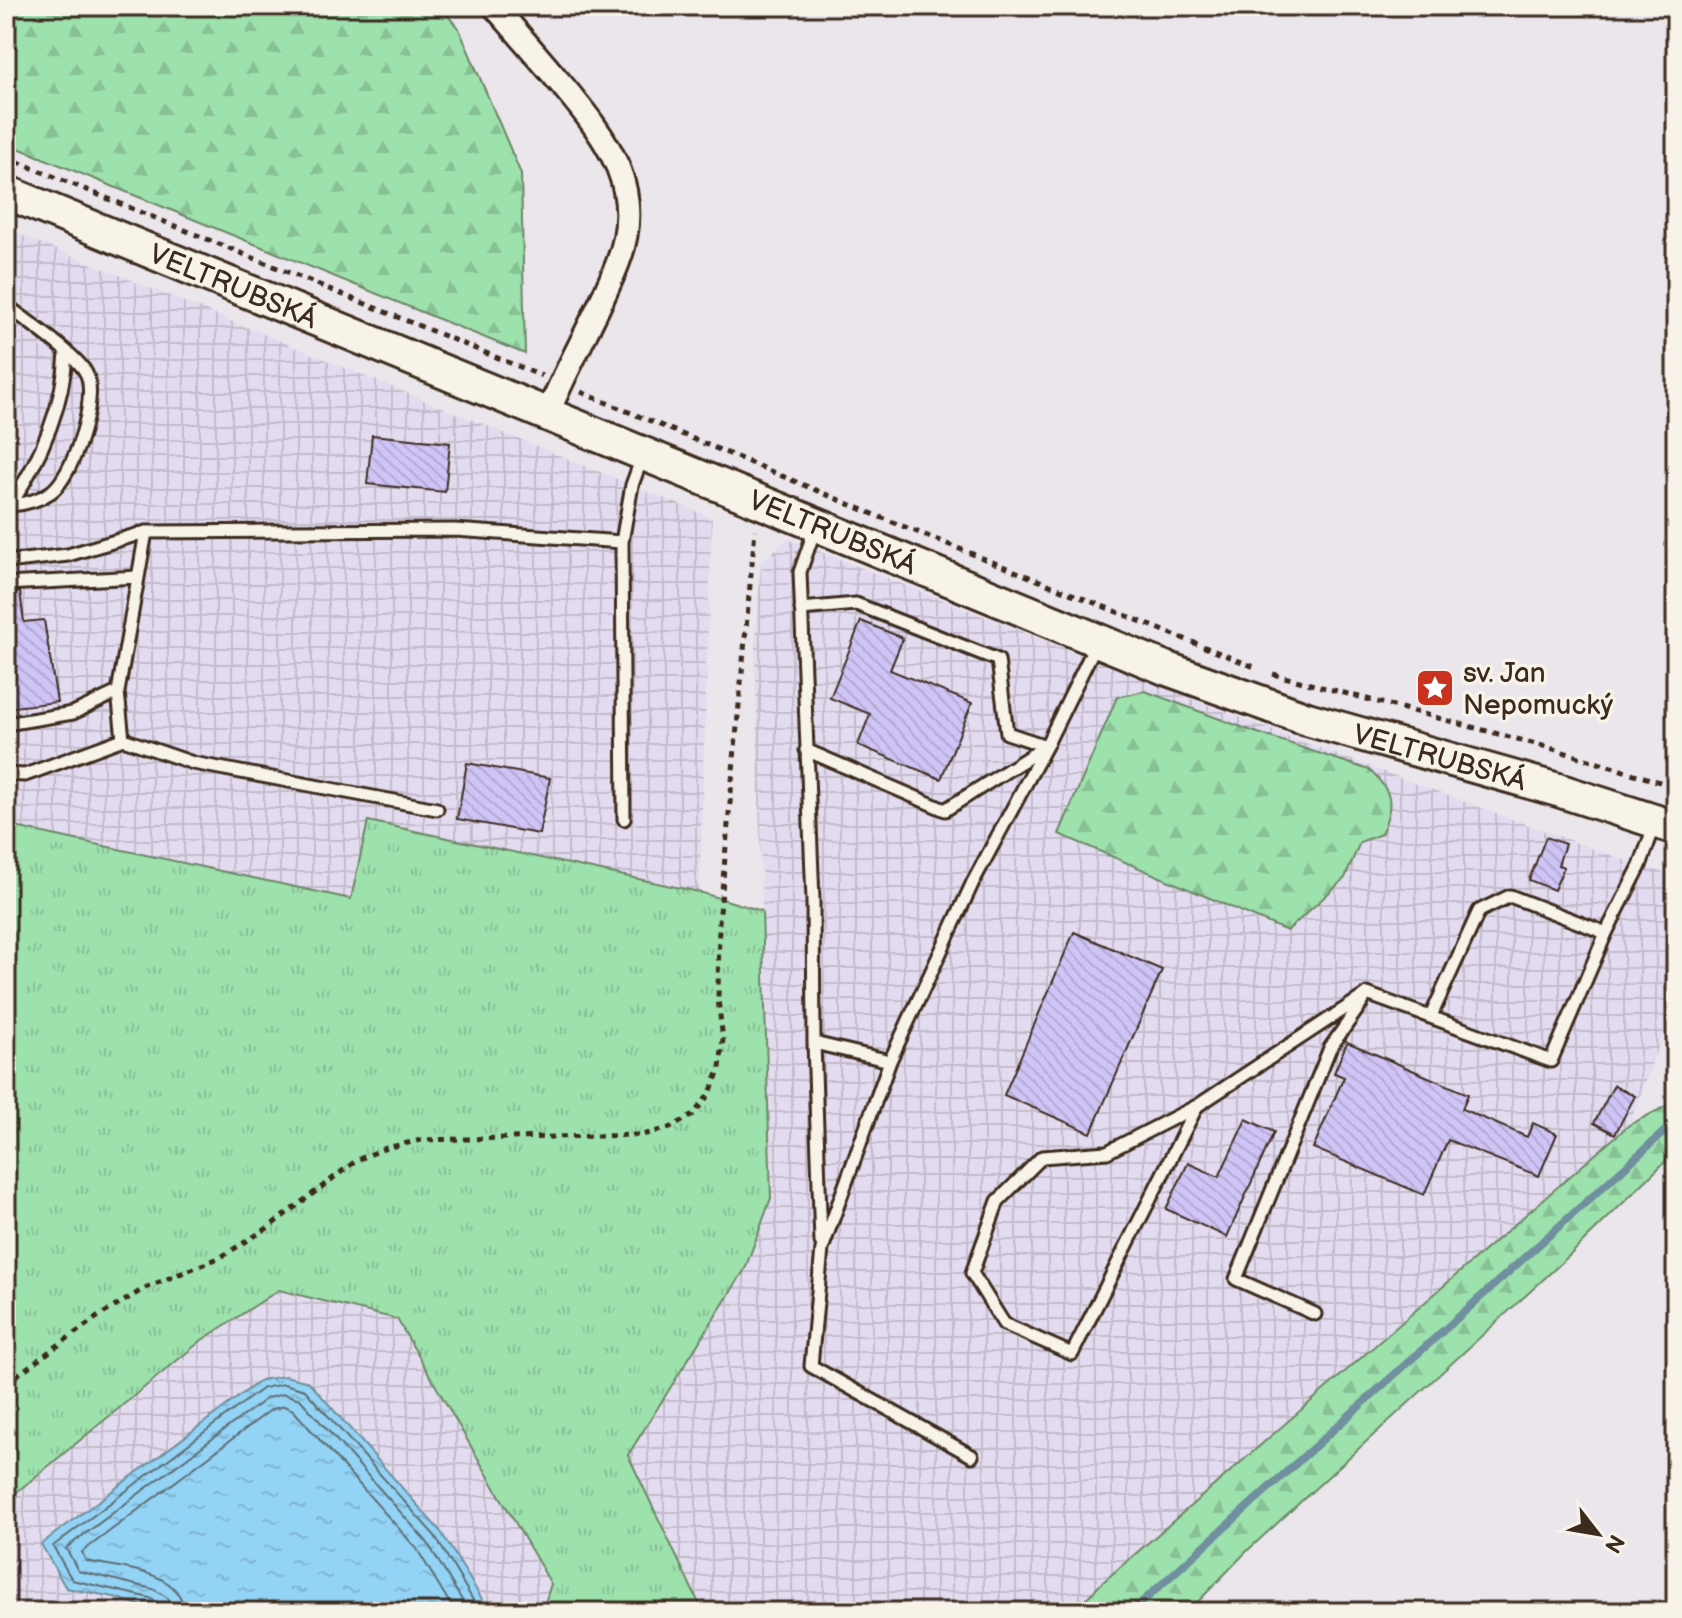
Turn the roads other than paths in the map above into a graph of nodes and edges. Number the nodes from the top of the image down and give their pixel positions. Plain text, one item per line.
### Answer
1 (494, 6) edge
2 (6, 192) edge
3 (6, 305) edge
4 (66, 352) junction
5 (547, 415) junction
6 (643, 454) junction
7 (6, 491) edge
8 (8, 509) edge
9 (816, 525) junction
10 (146, 532) junction
11 (622, 542) junction
12 (6, 562) edge
13 (138, 577) junction
14 (6, 584) edge
15 (801, 609) junction
16 (1097, 641) junction
17 (118, 692) junction
18 (6, 724) edge
19 (123, 739) junction
20 (1046, 746) junction
21 (806, 750) junction
22 (6, 774) edge
23 (437, 809) dead end
24 (624, 819) dead end
25 (1666, 824) edge
26 (1606, 933) junction
27 (1367, 994) junction
28 (1431, 1016) junction
29 (814, 1043) junction
30 (890, 1061) junction
31 (1197, 1106) junction
32 (822, 1249) junction
33 (1315, 1314) dead end
34 (972, 1456) dead end

1 - 5 street
2 - 5 street, VELTRUBSKÁ
3 - 4 lane
4 - 8 lane
4 - 8 lane
5 - 6 street, VELTRUBSKÁ
6 - 9 street, VELTRUBSKÁ
6 - 11 lane
7 - 8 lane
9 - 15 lane
9 - 16 street, VELTRUBSKÁ
10 - 11 lane
10 - 12 lane
10 - 13 lane
11 - 24 lane
13 - 14 lane
13 - 17 lane
15 - 20 lane
15 - 21 lane
16 - 20 lane
16 - 25 street, VELTRUBSKÁ
17 - 18 lane
17 - 19 lane
19 - 22 lane
19 - 23 lane
20 - 21 lane
20 - 30 lane
21 - 29 lane
25 - 26 lane
26 - 28 lane
26 - 28 lane
27 - 28 lane
27 - 31 lane
27 - 33 lane
29 - 30 lane
29 - 32 lane
30 - 32 lane
31 - 31 lane
32 - 34 lane

